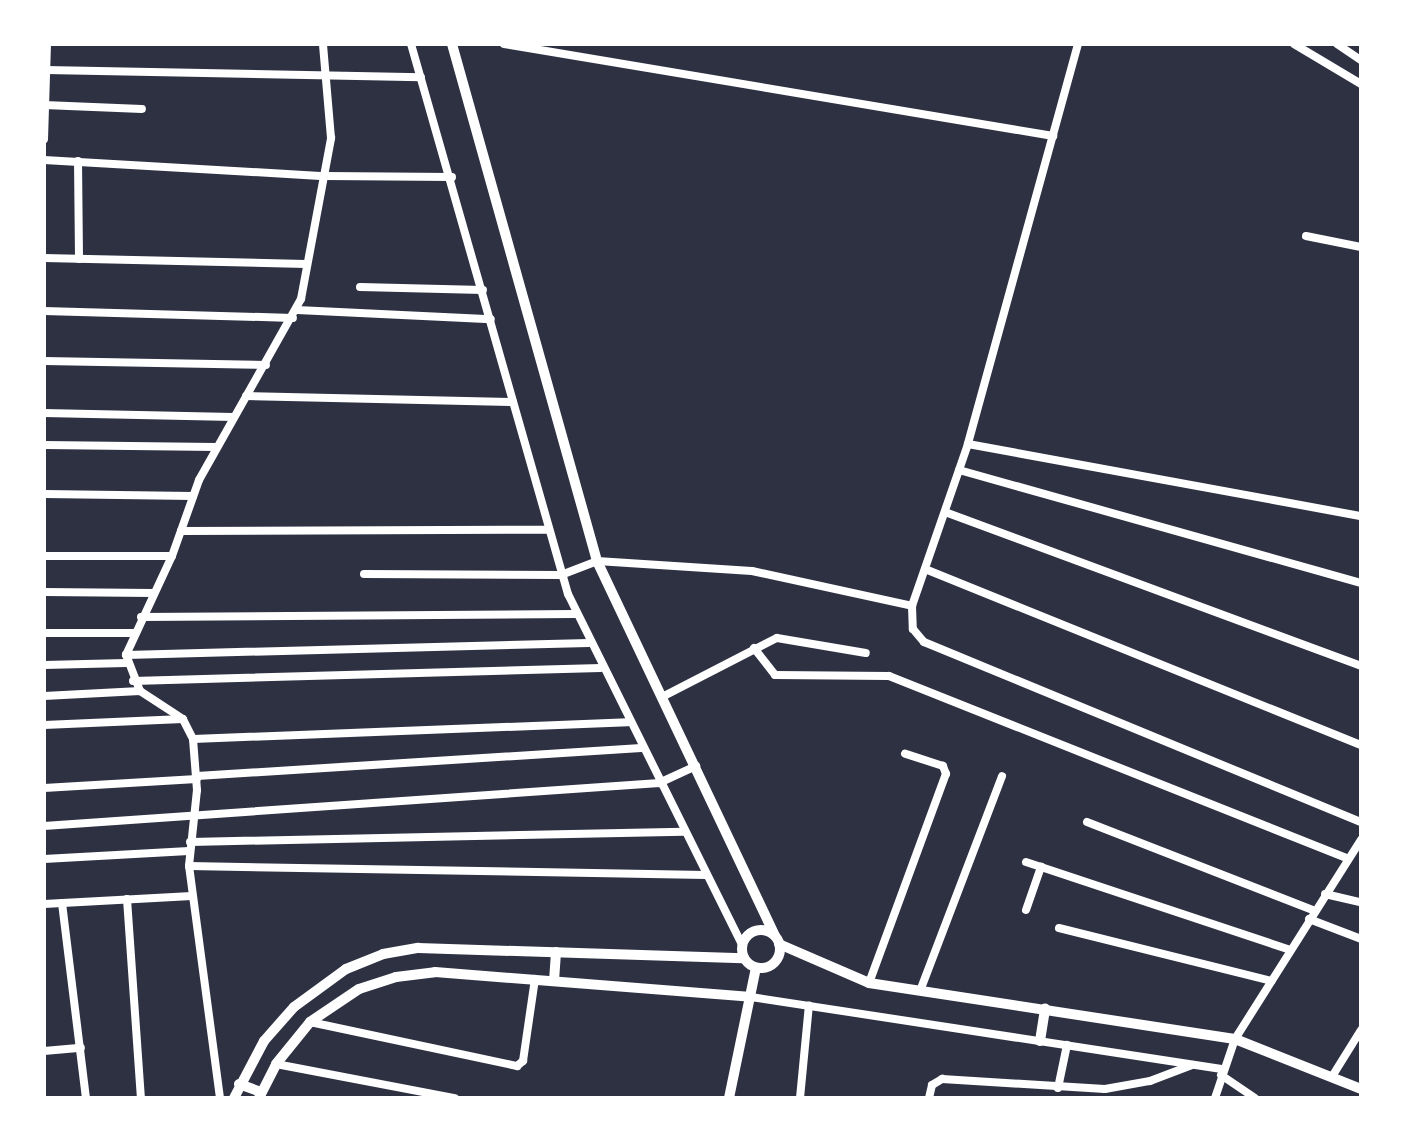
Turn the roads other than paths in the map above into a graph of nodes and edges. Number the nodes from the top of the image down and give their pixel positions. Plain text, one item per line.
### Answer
1 (47, 44) edge
2 (323, 44) edge
3 (411, 44) edge
4 (452, 44) edge
5 (504, 44) edge
6 (1078, 44) edge
7 (1294, 44) edge
8 (1318, 44) edge
9 (1337, 44) edge
10 (1311, 55) junction
11 (1361, 60) edge
12 (46, 70) junction
13 (327, 74) junction
14 (421, 77) junction
15 (1361, 84) edge
16 (44, 105) edge
17 (142, 109) dead end
18 (1053, 136) junction
19 (44, 139) edge
20 (44, 160) edge
21 (78, 161) junction
22 (325, 176) junction
23 (452, 177) junction
24 (1306, 236) dead end
25 (1361, 247) edge
26 (44, 258) edge
27 (79, 259) junction
28 (306, 264) junction
29 (360, 287) dead end
30 (483, 290) junction
31 (44, 311) edge
32 (295, 314) junction
33 (491, 319) junction
34 (44, 361) edge
35 (266, 365) junction
36 (246, 396) junction
37 (513, 402) junction
38 (44, 413) edge
39 (233, 417) junction
40 (968, 444) junction
41 (44, 445) edge
42 (216, 447) junction
43 (959, 470) junction
44 (44, 494) edge
45 (193, 496) junction
46 (945, 512) junction
47 (1361, 516) edge
48 (548, 530) junction
49 (181, 531) junction
50 (44, 556) edge
51 (172, 556) junction
52 (597, 561) junction
53 (925, 569) junction
54 (364, 574) dead end
55 (561, 575) junction
56 (1361, 583) edge
57 (44, 592) edge
58 (153, 593) junction
59 (912, 606) junction
60 (575, 614) junction
61 (141, 617) junction
62 (44, 633) edge
63 (133, 633) junction
64 (589, 643) junction
65 (754, 648) junction
66 (866, 653) dead end
67 (126, 659) junction
68 (44, 665) edge
69 (1361, 666) edge
70 (601, 668) junction
71 (133, 681) junction
72 (140, 691) junction
73 (44, 696) edge
74 (662, 697) junction
75 (183, 719) junction
76 (628, 722) junction
77 (44, 725) edge
78 (193, 739) junction
79 (1361, 745) edge
80 (641, 748) junction
81 (905, 754) dead end
82 (696, 766) junction
83 (1002, 776) dead end
84 (197, 777) junction
85 (659, 783) junction
86 (44, 788) edge
87 (193, 817) junction
88 (1087, 822) dead end
89 (1361, 822) edge
90 (44, 826) edge
91 (684, 832) junction
92 (1361, 840) edge
93 (190, 846) junction
94 (1353, 854) edge
95 (44, 859) edge
96 (1026, 862) dead end
97 (189, 866) junction
98 (1041, 867) junction
99 (706, 875) junction
100 (1325, 894) junction
101 (192, 896) junction
102 (127, 899) junction
103 (1361, 902) edge
104 (62, 903) junction
105 (44, 904) edge
106 (1026, 910) dead end
107 (1315, 911) junction
108 (1309, 919) junction
109 (1059, 928) dead end
110 (1361, 939) edge
111 (777, 940) junction
112 (742, 944) junction
113 (1290, 950) junction
114 (556, 952) junction
115 (743, 958) junction
116 (756, 968) junction
117 (535, 979) junction
118 (554, 981) junction
119 (1271, 981) junction
120 (869, 983) junction
121 (920, 991) junction
122 (751, 997) junction
123 (809, 1005) junction
124 (1045, 1008) junction
125 (310, 1022) junction
126 (1361, 1030) edge
127 (1235, 1039) junction
128 (1040, 1041) junction
129 (1067, 1045) junction
130 (81, 1048) junction
131 (44, 1051) edge
132 (276, 1064) junction
133 (1193, 1064) junction
134 (1222, 1072) junction
135 (1333, 1075) junction
136 (239, 1084) junction
137 (1058, 1088) junction
138 (1361, 1089) edge
139 (260, 1095) edge
140 (86, 1098) edge
141 (141, 1098) edge
142 (220, 1098) edge
143 (234, 1098) edge
144 (455, 1098) edge
145 (729, 1098) edge
146 (800, 1098) edge
147 (929, 1098) edge
148 (1215, 1098) edge
149 (1255, 1098) edge

1 - 12 street
2 - 13 street
3 - 14 street
4 - 52 street
5 - 18 street
6 - 18 street
7 - 10 street
8 - 10 street
9 - 11 street
10 - 15 street
12 - 13 street
12 - 16 street
13 - 14 street
13 - 22 street
14 - 23 street
16 - 17 street
16 - 19 street
18 - 40 street
20 - 21 street
21 - 22 street
21 - 27 street
22 - 23 street
22 - 28 street
23 - 30 street
24 - 25 street
26 - 27 street
27 - 28 street
28 - 32 street
29 - 30 street
30 - 33 street
31 - 32 street
32 - 33 street
32 - 35 street
33 - 37 street
34 - 35 street
35 - 36 street
36 - 37 street
36 - 39 street
37 - 48 street
38 - 39 street
39 - 42 street
40 - 43 street
40 - 47 street
41 - 42 street
42 - 45 street
43 - 46 street
43 - 56 street
44 - 45 street
45 - 49 street
46 - 53 street
46 - 69 street
48 - 49 street
48 - 55 street
49 - 51 street
50 - 51 street
51 - 58 street
52 - 55 street
52 - 59 street
52 - 74 street
53 - 59 street
53 - 79 street
54 - 55 street
55 - 60 street
57 - 58 street
58 - 61 street
59 - 89 street
60 - 61 street
60 - 64 street
61 - 63 street
62 - 63 street
63 - 67 street
64 - 67 street
64 - 70 street
65 - 66 street
65 - 74 street
65 - 94 street
67 - 68 street
67 - 71 street
70 - 71 street
70 - 76 street
71 - 72 street
72 - 73 street
72 - 75 street
74 - 82 street
75 - 77 street
75 - 78 street
76 - 78 street
76 - 80 street
78 - 84 street
80 - 84 street
80 - 85 street
81 - 120 street
82 - 85 street
82 - 111 street
83 - 121 street
84 - 86 street
84 - 87 street
85 - 87 street
85 - 91 street
87 - 90 street
87 - 93 street
88 - 107 street
91 - 93 street
91 - 99 street
92 - 94 street
93 - 95 street
93 - 97 street
94 - 100 street
96 - 98 street
97 - 99 street
97 - 101 street
98 - 106 street
98 - 113 street
99 - 112 street
100 - 103 street
100 - 107 street
101 - 102 street
101 - 142 street
102 - 104 street
102 - 141 street
104 - 105 street
104 - 130 street
107 - 108 street
108 - 110 street
108 - 113 street
109 - 119 street
111 - 112 street
111 - 116 street
111 - 120 street
112 - 115 street
113 - 119 street
114 - 115 street
114 - 118 street
114 - 136 street
115 - 116 street
116 - 122 street
117 - 118 street
117 - 125 street
117 - 125 street
118 - 122 street
119 - 127 street
120 - 121 street
121 - 124 street
122 - 123 street
122 - 145 street
123 - 128 street
123 - 146 street
124 - 127 street
124 - 128 street
125 - 132 street
126 - 135 street
127 - 134 street
127 - 135 street
128 - 129 street
129 - 133 street
129 - 137 street
130 - 131 street
130 - 140 street
132 - 139 street
132 - 144 street
133 - 134 street
133 - 137 street
134 - 148 street
134 - 149 street
135 - 138 street
136 - 139 street
136 - 143 street
137 - 147 street

